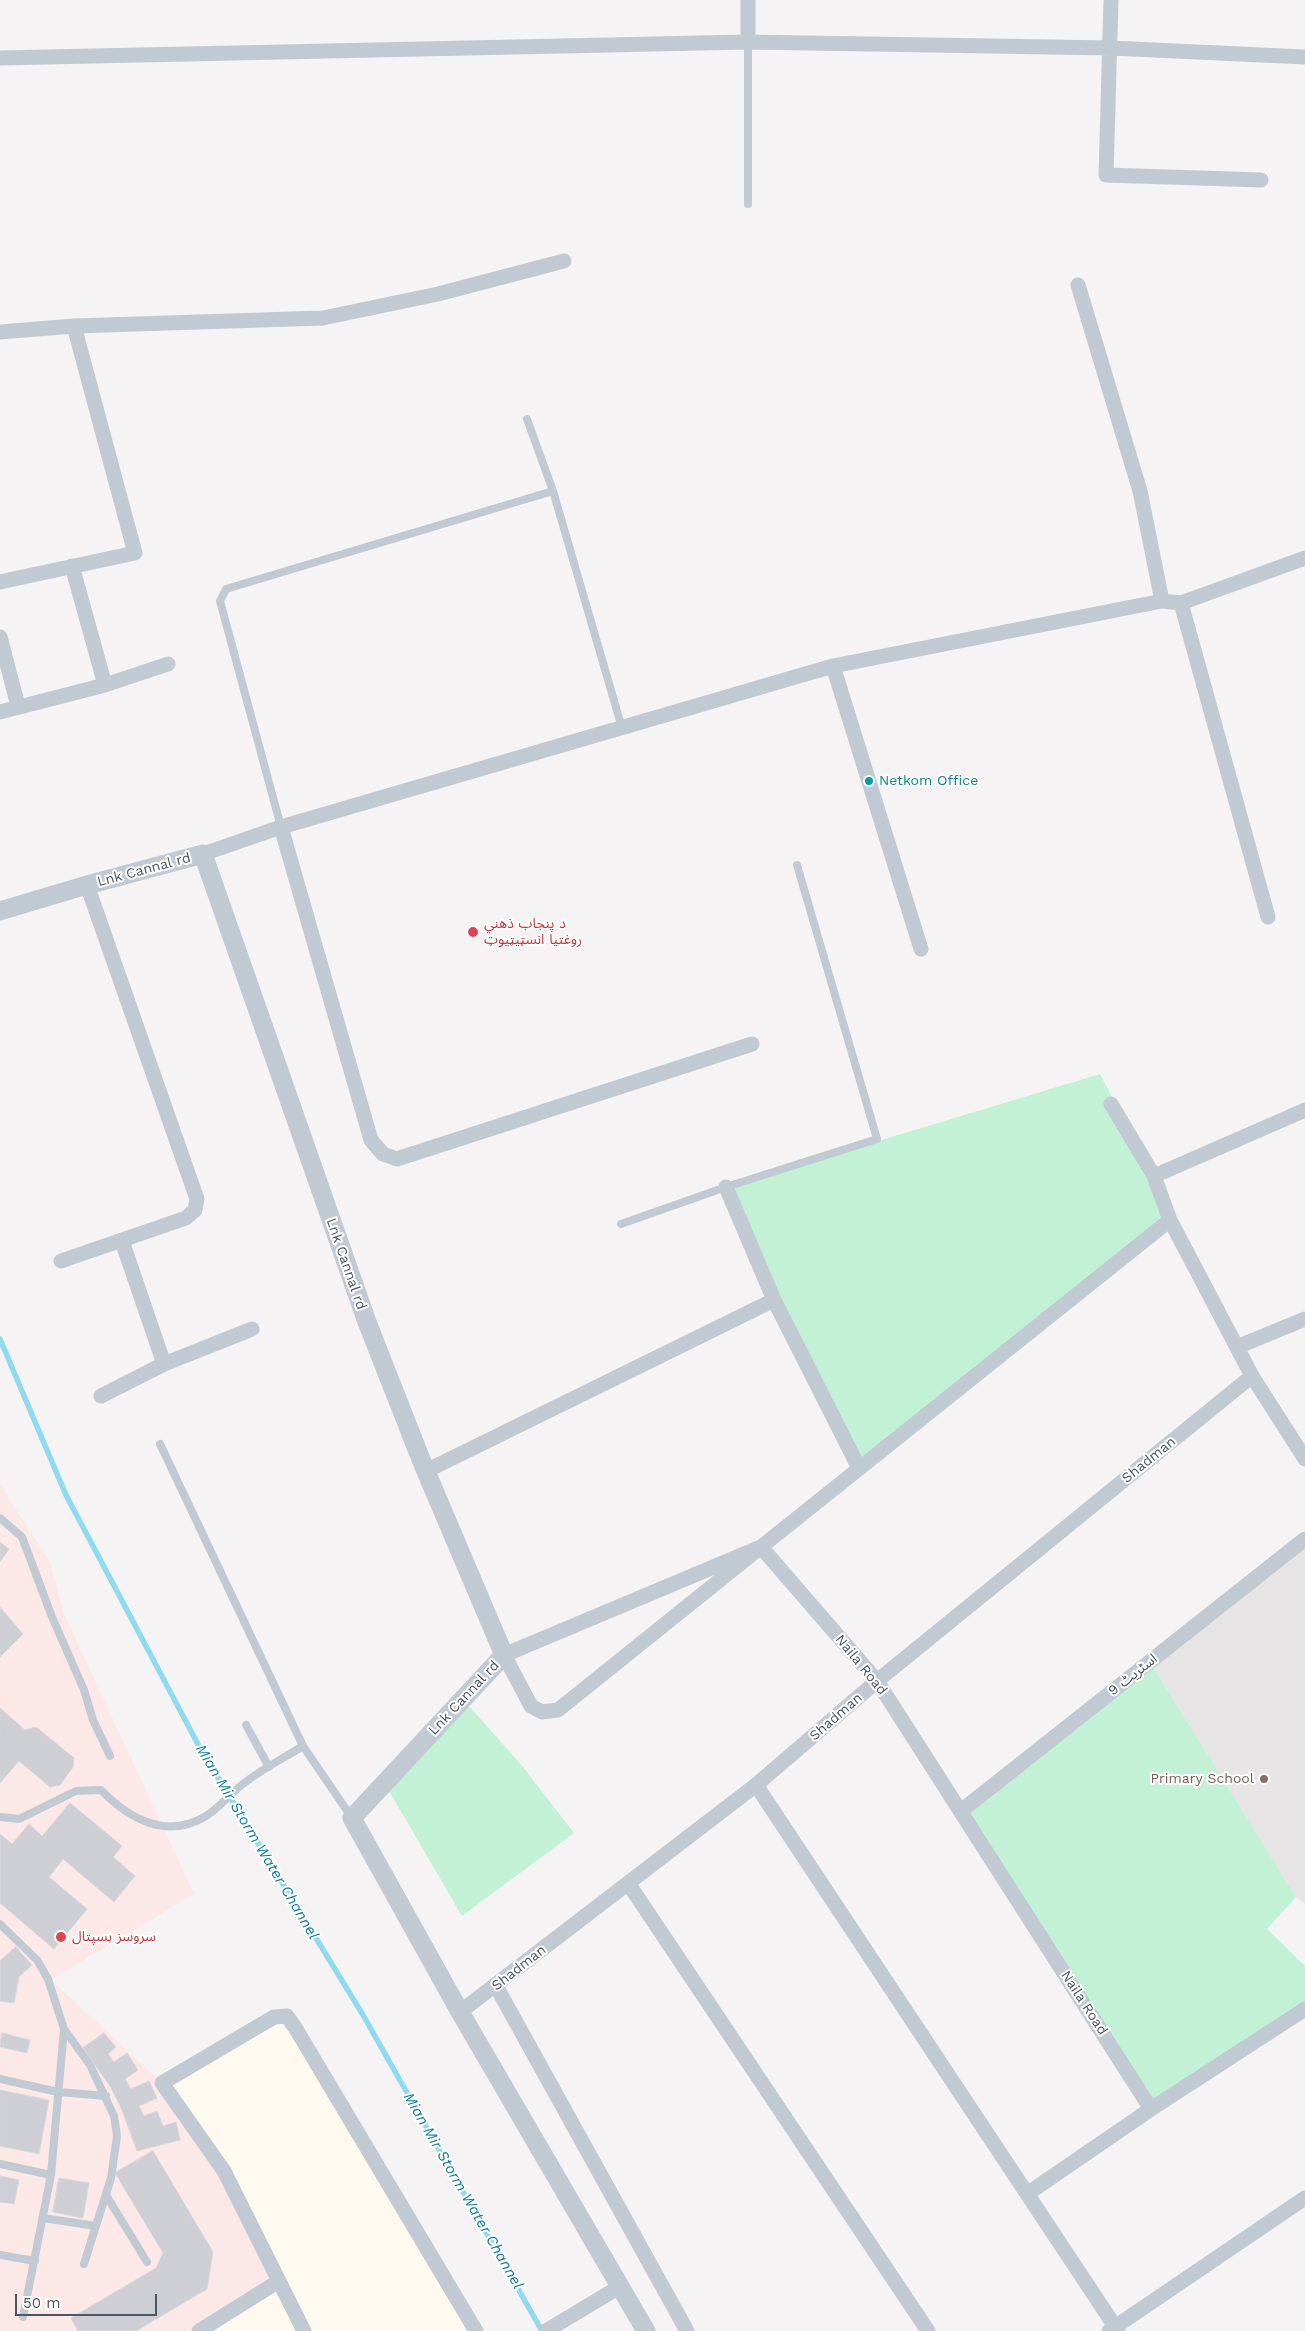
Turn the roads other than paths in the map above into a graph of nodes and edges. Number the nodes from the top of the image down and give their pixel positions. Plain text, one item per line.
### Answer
1 (748, 0) edge
2 (1111, 0) edge
3 (748, 42) junction
4 (1111, 48) junction
5 (1305, 56) edge
6 (0, 58) edge
7 (1261, 180) dead end
8 (748, 204) dead end
9 (564, 261) dead end
10 (1078, 285) dead end
11 (74, 326) junction
12 (0, 332) edge
13 (528, 419) dead end
14 (553, 492) junction
15 (1305, 558) edge
16 (72, 566) junction
17 (0, 582) edge
18 (1162, 601) junction
19 (1181, 603) junction
20 (0, 637) edge
21 (168, 664) dead end
22 (833, 666) junction
23 (105, 685) junction
24 (18, 706) junction
25 (0, 712) edge
26 (622, 728) junction
27 (281, 827) junction
28 (203, 854) junction
29 (798, 865) dead end
30 (87, 885) junction
31 (0, 911) edge
32 (1268, 917) dead end
33 (921, 949) dead end
34 (752, 1044) dead end
35 (1111, 1104) dead end
36 (1305, 1110) edge
37 (1154, 1176) junction
38 (726, 1187) junction
39 (1170, 1220) junction
40 (621, 1224) dead end
41 (122, 1242) junction
42 (61, 1261) dead end
43 (774, 1300) junction
44 (1305, 1319) edge
45 (252, 1329) dead end
46 (1237, 1347) junction
47 (164, 1364) junction
48 (1252, 1376) junction
49 (100, 1396) dead end
50 (160, 1444) dead end
51 (1305, 1459) edge
52 (860, 1468) junction
53 (426, 1471) junction
54 (0, 1518) edge
55 (1305, 1539) edge
56 (760, 1547) junction
57 (504, 1655) junction
58 (877, 1681) junction
59 (246, 1725) dead end
60 (303, 1746) junction
61 (110, 1756) dead end
62 (269, 1767) junction
63 (756, 1785) junction
64 (960, 1811) junction
65 (0, 1817) edge
66 (352, 1818) junction
67 (628, 1883) junction
68 (0, 1924) edge
69 (496, 1986) junction
70 (1305, 2009) edge
71 (460, 2012) junction
72 (64, 2029) junction
73 (0, 2079) edge
74 (58, 2092) junction
75 (106, 2096) junction
76 (1151, 2109) junction
77 (0, 2164) edge
78 (50, 2175) junction
79 (1027, 2194) junction
80 (106, 2195) junction
81 (1305, 2198) edge
82 (43, 2218) junction
83 (96, 2226) junction
84 (0, 2255) edge
85 (35, 2262) junction
86 (147, 2262) dead end
87 (84, 2264) dead end
88 (279, 2281) junction
89 (621, 2286) junction
90 (23, 2317) dead end
91 (1114, 2330) edge
92 (199, 2331) edge
93 (304, 2331) edge
94 (476, 2331) edge
95 (546, 2331) edge
96 (646, 2331) edge
97 (687, 2331) edge
98 (928, 2331) edge

1 - 3 street
2 - 4 street
3 - 4 street
3 - 6 street
3 - 8 lane
4 - 5 street
4 - 7 street
9 - 11 street
10 - 18 street
11 - 12 street
11 - 16 street
13 - 14 lane
14 - 26 lane
14 - 27 lane
15 - 19 street
16 - 17 street
16 - 23 street
18 - 19 street
18 - 22 street
19 - 32 street
20 - 24 street
21 - 23 street
22 - 26 street
22 - 33 street
23 - 24 street
24 - 25 street
26 - 27 street
27 - 28 street
27 - 34 street
28 - 30 street, Lnk Cannal rd
28 - 53 street, Lnk Cannal rd
29 - 38 lane
30 - 31 street, Lnk Cannal rd
30 - 41 street
35 - 37 street
36 - 37 street
37 - 39 street
38 - 40 lane
38 - 43 street
39 - 46 street
39 - 52 street
41 - 42 street
41 - 47 street
43 - 52 street
43 - 53 street
44 - 46 street
45 - 47 street
46 - 48 street
47 - 49 street
48 - 51 street
48 - 58 street, Shadman
50 - 60 lane
52 - 56 street
53 - 57 street, Lnk Cannal rd
54 - 61 lane
55 - 64 street, اسٹریٹ 9
56 - 57 street
56 - 57 street
56 - 58 street, Naila Road
57 - 66 street, Lnk Cannal rd
58 - 63 street, Shadman
58 - 64 street, Naila Road
59 - 62 lane
60 - 62 lane
60 - 66 lane
62 - 65 lane
63 - 67 street, Shadman
63 - 79 street
64 - 76 street, Naila Road
66 - 71 street
67 - 69 street, Shadman
67 - 98 street
68 - 72 lane
69 - 71 street, Shadman
69 - 97 street
70 - 76 street
71 - 89 street
72 - 74 lane
72 - 75 lane
73 - 74 lane
74 - 75 lane
74 - 78 lane
75 - 80 lane
76 - 79 street
77 - 78 lane
78 - 82 lane
79 - 91 street
80 - 83 lane
80 - 86 lane
81 - 91 street
82 - 83 lane
82 - 85 lane
83 - 87 lane
84 - 85 lane
85 - 90 lane
88 - 92 street
88 - 93 street
88 - 94 street
89 - 95 street
89 - 96 street

